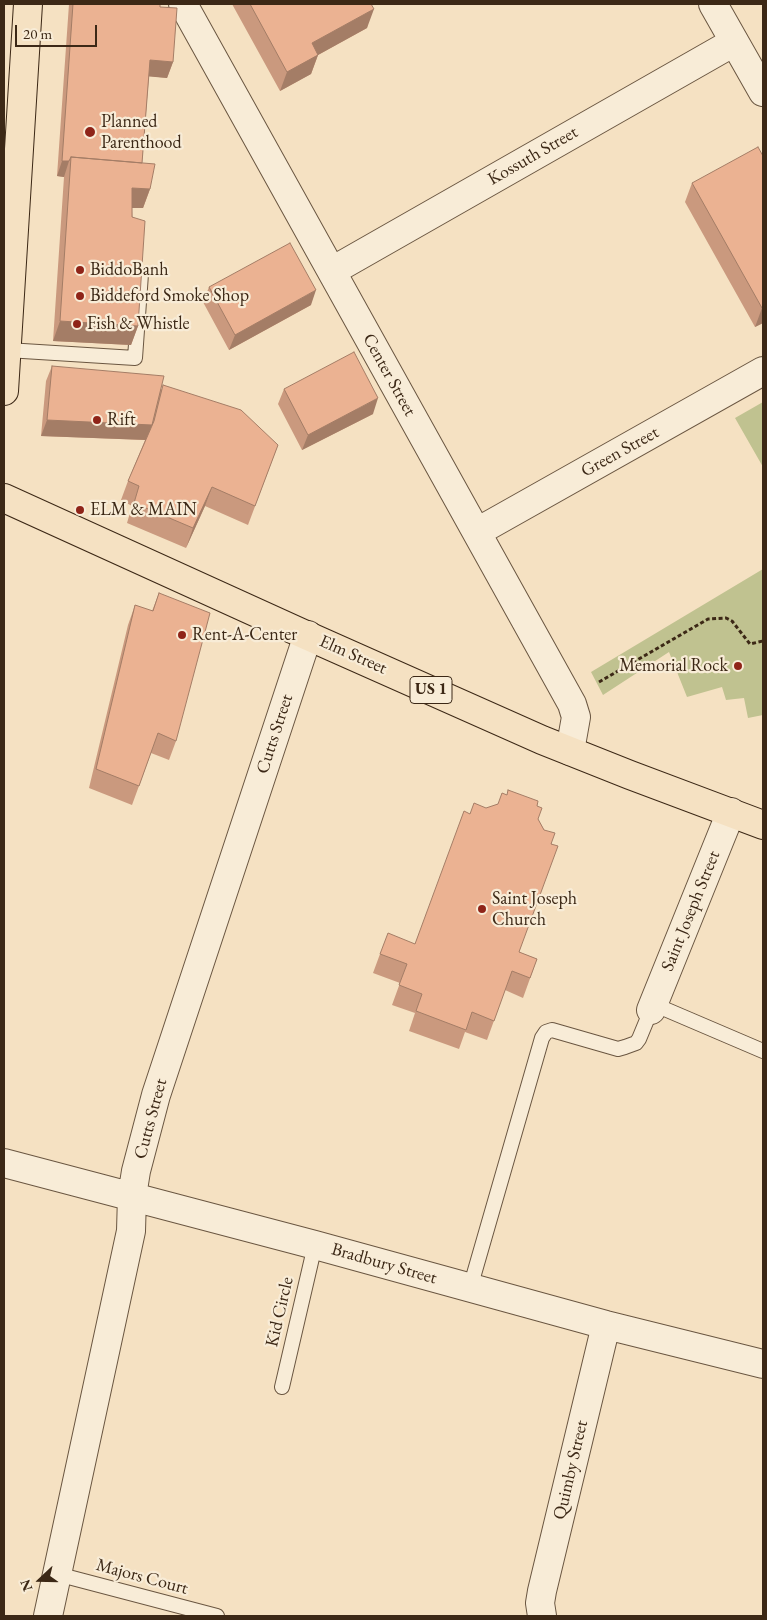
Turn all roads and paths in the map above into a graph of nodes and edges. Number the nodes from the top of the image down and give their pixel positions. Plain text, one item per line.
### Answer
1 (28, 4) edge
2 (183, 4) edge
3 (713, 4) edge
4 (734, 42) junction
5 (763, 92) edge
6 (332, 271) junction
7 (142, 274) edge
8 (5, 359) edge
9 (763, 371) edge
10 (4, 391) edge
11 (4, 498) edge
12 (477, 532) junction
13 (308, 635) junction
14 (763, 641) edge
15 (599, 682) dead end
16 (570, 751) junction
17 (731, 812) junction
18 (763, 825) edge
19 (652, 1007) junction
20 (763, 1051) edge
21 (4, 1163) edge
22 (132, 1196) junction
23 (315, 1245) junction
24 (470, 1288) junction
25 (606, 1325) junction
26 (763, 1364) edge
27 (282, 1387) dead end
28 (57, 1574) junction
29 (48, 1616) edge
30 (217, 1616) edge
31 (542, 1616) edge

1 - 8 main road
2 - 6 street, Center Street
3 - 4 street
4 - 5 street
4 - 6 street, Kossuth Street
6 - 12 street, Center Street
7 - 8 lane
8 - 10 main road
9 - 12 street, Green Street
11 - 13 main road, Elm Street / US 1
12 - 16 street, Center Street
13 - 16 main road, Elm Street / US 1
13 - 22 street, Cutts Street
14 - 15 path
16 - 17 main road, Elm Street / US 1
17 - 18 main road, Elm Street / US 1
17 - 19 street, Saint Joseph Street
19 - 20 lane
19 - 24 lane
21 - 22 street, Bradbury Street
22 - 23 street, Bradbury Street
22 - 28 street, Cutts Street
23 - 24 street, Bradbury Street
23 - 27 lane, Kid Circle
24 - 25 street, Bradbury Street
25 - 26 street, Bradbury Street
25 - 31 street, Quimby Street
28 - 29 street, Cutts Street
28 - 30 lane, Majors Court

